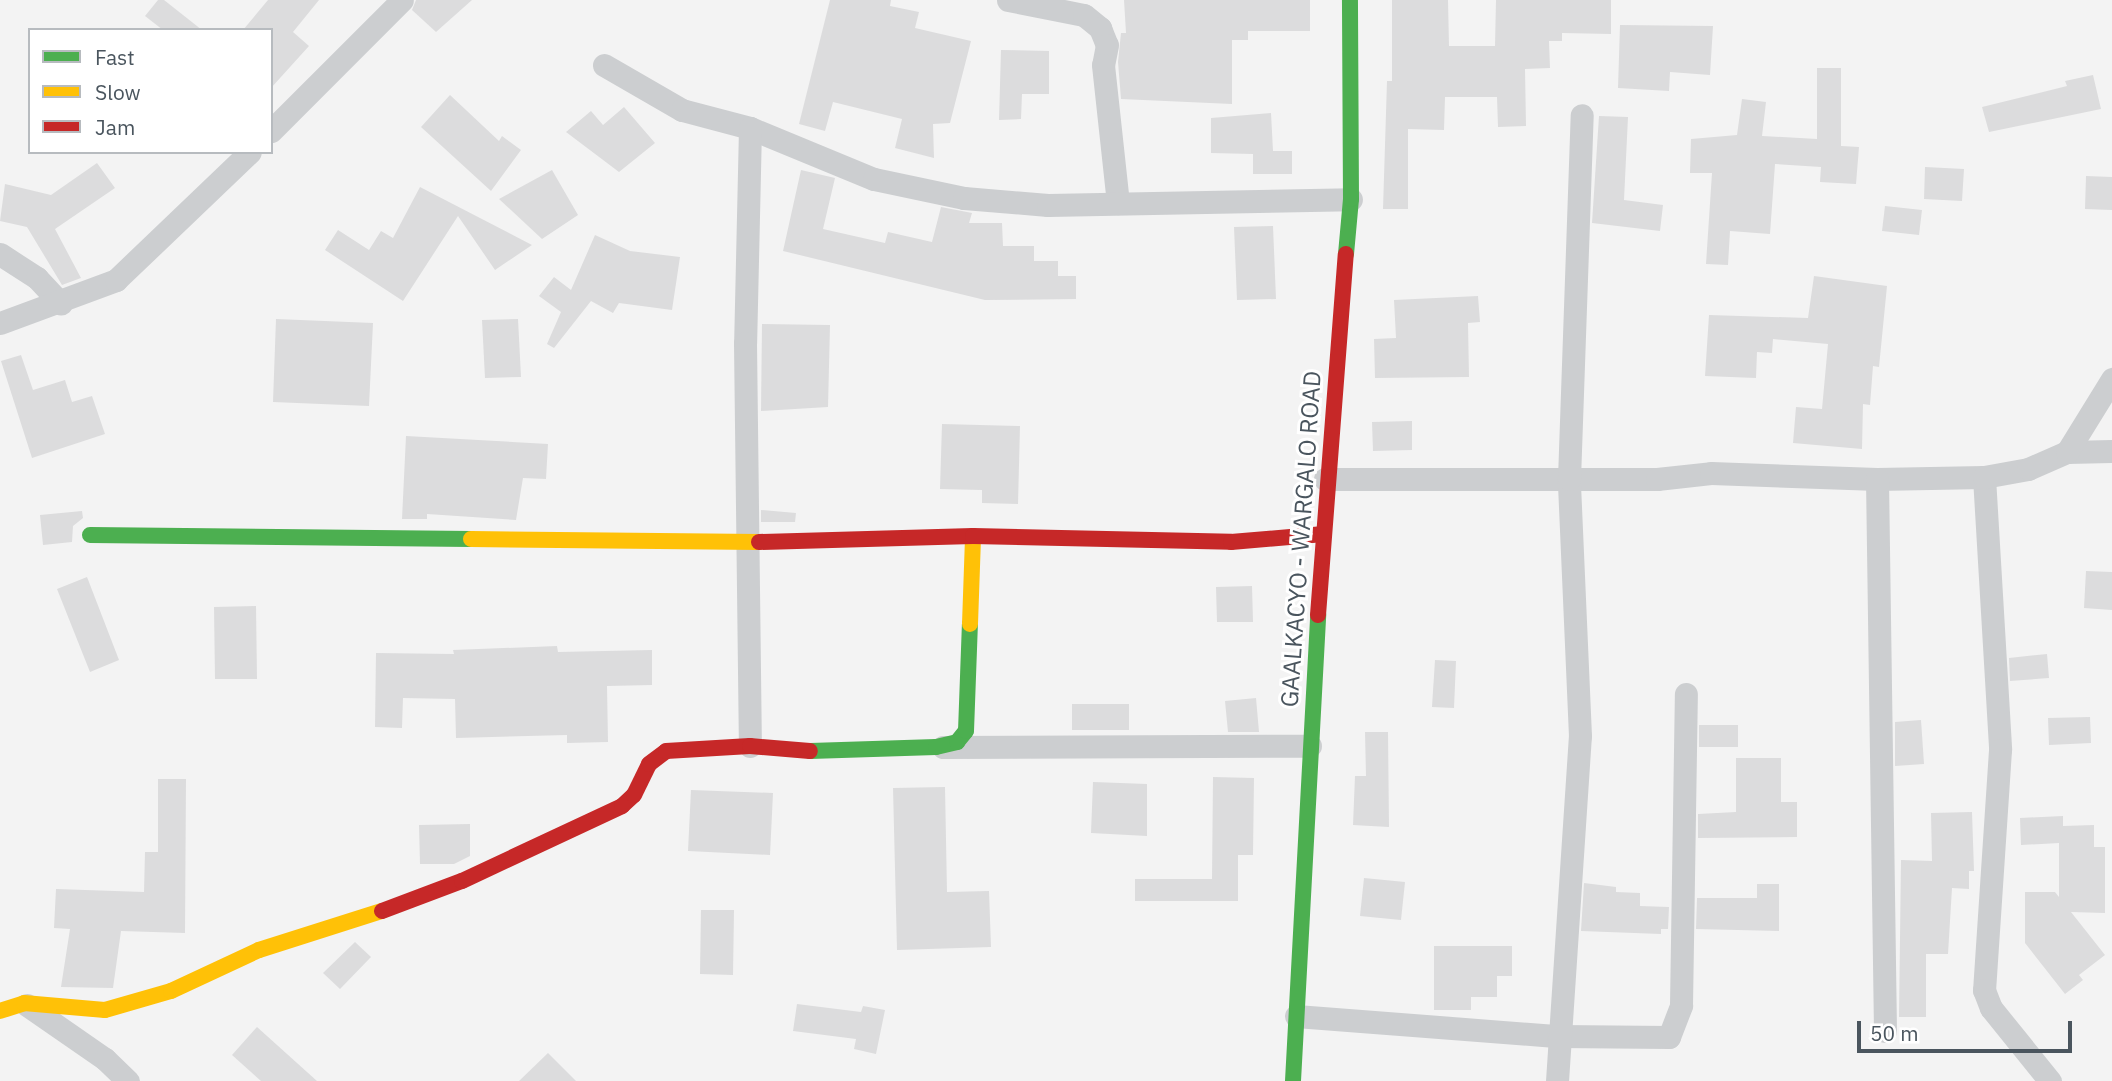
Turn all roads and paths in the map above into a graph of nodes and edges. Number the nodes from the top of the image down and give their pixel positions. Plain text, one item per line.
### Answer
1 (402, 0) edge
2 (1007, 0) edge
3 (1350, 0) edge
4 (604, 65) dead end
5 (1582, 115) dead end
6 (750, 128) junction
7 (273, 129) edge
8 (248, 154) edge
9 (1351, 199) junction
10 (1118, 203) junction
11 (0, 254) edge
12 (61, 304) junction
13 (0, 323) edge
14 (2112, 379) edge
15 (2112, 451) edge
16 (2067, 452) junction
17 (1984, 477) junction
18 (1325, 479) junction
19 (1569, 479) junction
20 (1877, 479) junction
21 (1324, 534) junction
22 (90, 535) dead end
23 (973, 536) junction
24 (748, 542) junction
25 (1686, 694) dead end
26 (750, 746) junction
27 (1310, 746) junction
28 (936, 747) junction
29 (24, 1003) junction
30 (0, 1010) edge
31 (1296, 1016) junction
32 (1885, 1031) dead end
33 (1558, 1036) junction
34 (128, 1081) edge
35 (1293, 1081) edge
36 (1557, 1081) edge
37 (2050, 1081) edge

1 - 7 street
2 - 10 street
3 - 9 street, GAALKACYO - WARGALO ROAD
4 - 6 street
5 - 19 street
6 - 10 street
6 - 24 street
8 - 12 street
9 - 10 street
9 - 18 street, GAALKACYO - WARGALO ROAD
11 - 12 street
12 - 13 street
14 - 16 street
15 - 16 street
16 - 17 street
17 - 20 street
17 - 37 street
18 - 19 street
18 - 21 street, GAALKACYO - WARGALO ROAD
19 - 20 street
19 - 33 street
20 - 32 street
21 - 23 street
21 - 27 street, GAALKACYO - WARGALO ROAD
22 - 24 street
23 - 24 street
23 - 28 street
24 - 26 street
25 - 33 street
26 - 28 street
26 - 29 street
27 - 28 street
27 - 31 street, GAALKACYO - WARGALO ROAD
29 - 30 street
29 - 34 street
31 - 33 street
31 - 35 street, GAALKACYO - WARGALO ROAD
33 - 36 street

